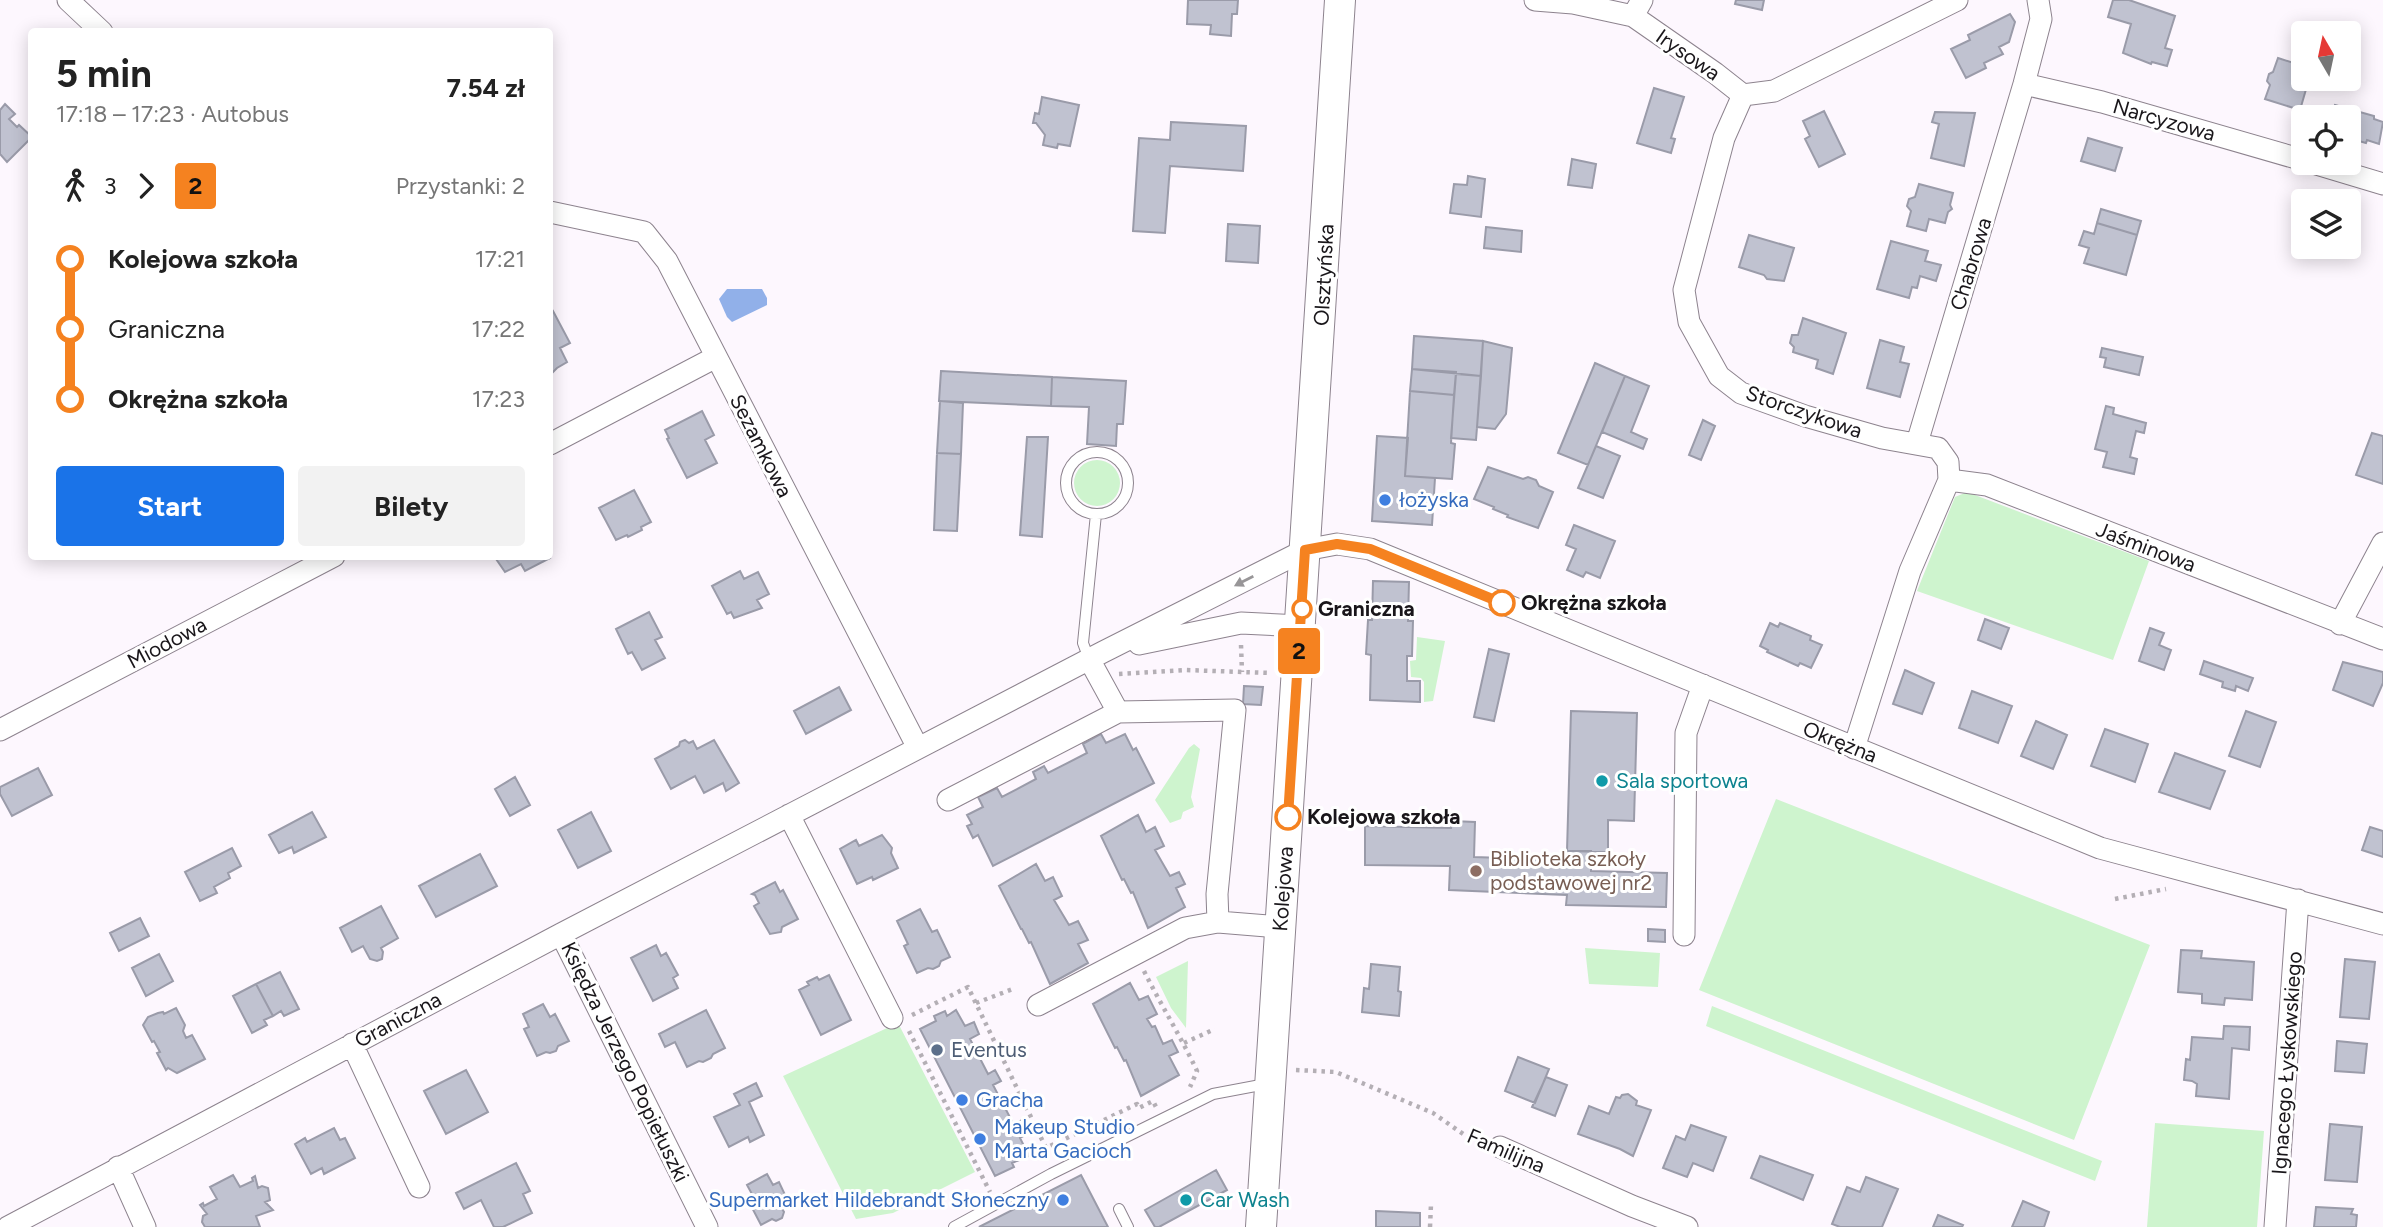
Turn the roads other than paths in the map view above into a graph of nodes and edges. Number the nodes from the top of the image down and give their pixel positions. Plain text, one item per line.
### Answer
1 (68, 0) edge
2 (1340, 0) edge
3 (1535, 0) edge
4 (1957, 0) edge
5 (2038, 0) edge
6 (1638, 8) edge
7 (98, 28) edge
8 (2024, 84) junction
9 (1743, 95) junction
10 (2291, 157) edge
11 (2353, 175) edge
12 (2383, 184) edge
13 (553, 213) edge
14 (716, 357) junction
15 (553, 442) edge
16 (1917, 443) junction
17 (1949, 480) junction
18 (1096, 514) junction
19 (2383, 543) edge
20 (1305, 550) junction
21 (326, 560) edge
22 (2340, 624) junction
23 (1301, 626) junction
24 (2383, 639) edge
25 (1096, 656) junction
26 (1703, 685) junction
27 (1118, 712) junction
28 (0, 730) edge
29 (918, 748) junction
30 (1854, 748) junction
31 (948, 800) dead end
32 (789, 815) junction
33 (2298, 900) junction
34 (1218, 922) junction
35 (2383, 924) edge
36 (1280, 927) junction
37 (561, 934) junction
38 (1684, 935) dead end
39 (1038, 1005) dead end
40 (901, 1022) road end
41 (352, 1044) junction
42 (1277, 1077) junction
43 (1500, 1147) road end
44 (118, 1167) junction
45 (419, 1187) dead end
46 (1119, 1209) dead end
47 (1631, 1216) edge
48 (8, 1227) edge
49 (145, 1227) edge
50 (707, 1227) edge
51 (954, 1227) edge
52 (1128, 1227) edge
53 (1261, 1227) edge
54 (1687, 1227) edge
55 (2275, 1227) edge

1 - 7 street
2 - 20 street, Olsztyńska
3 - 6 street, Irysowa
4 - 9 street
5 - 8 street
6 - 9 street, Irysowa
8 - 10 street, Narcyzowa
8 - 16 street, Chabrowa
9 - 16 street, Storczykowa
11 - 12 street
13 - 14 street, Sezamkowa
14 - 15 street
14 - 29 street, Sezamkowa
16 - 17 street, Storczykowa
17 - 22 street, Jaśminowa
17 - 30 street
18 - 18 lane
18 - 25 lane
19 - 22 street
20 - 23 street, Kolejowa
20 -> 25 street, Graniczna
20 - 26 street, Okrężna
21 - 28 street, Miodowa
22 - 24 street, Jaśminowa
23 - 25 street, Graniczna
23 - 36 street, Kolejowa
25 - 27 street
25 - 29 street, Graniczna
26 - 30 street, Okrężna
26 - 38 street
27 - 31 street
27 - 34 street
29 - 32 street, Graniczna
30 - 33 street, Okrężna
32 - 37 street, Graniczna
32 - 40 street
33 - 35 street, Okrężna
33 - 55 street, Ignacego Łyskowskiego
34 - 36 street
34 - 39 street
36 - 42 street, Kolejowa
37 - 41 street, Graniczna
37 - 50 street, Księdza Jerzego Popiełuszki
41 - 44 street, Graniczna
41 - 45 street
42 - 51 lane
42 - 53 street, Kolejowa
43 - 47 street, Familijna
44 - 48 street, Graniczna
44 - 49 street
46 - 52 lane
47 - 54 street, Familijna

